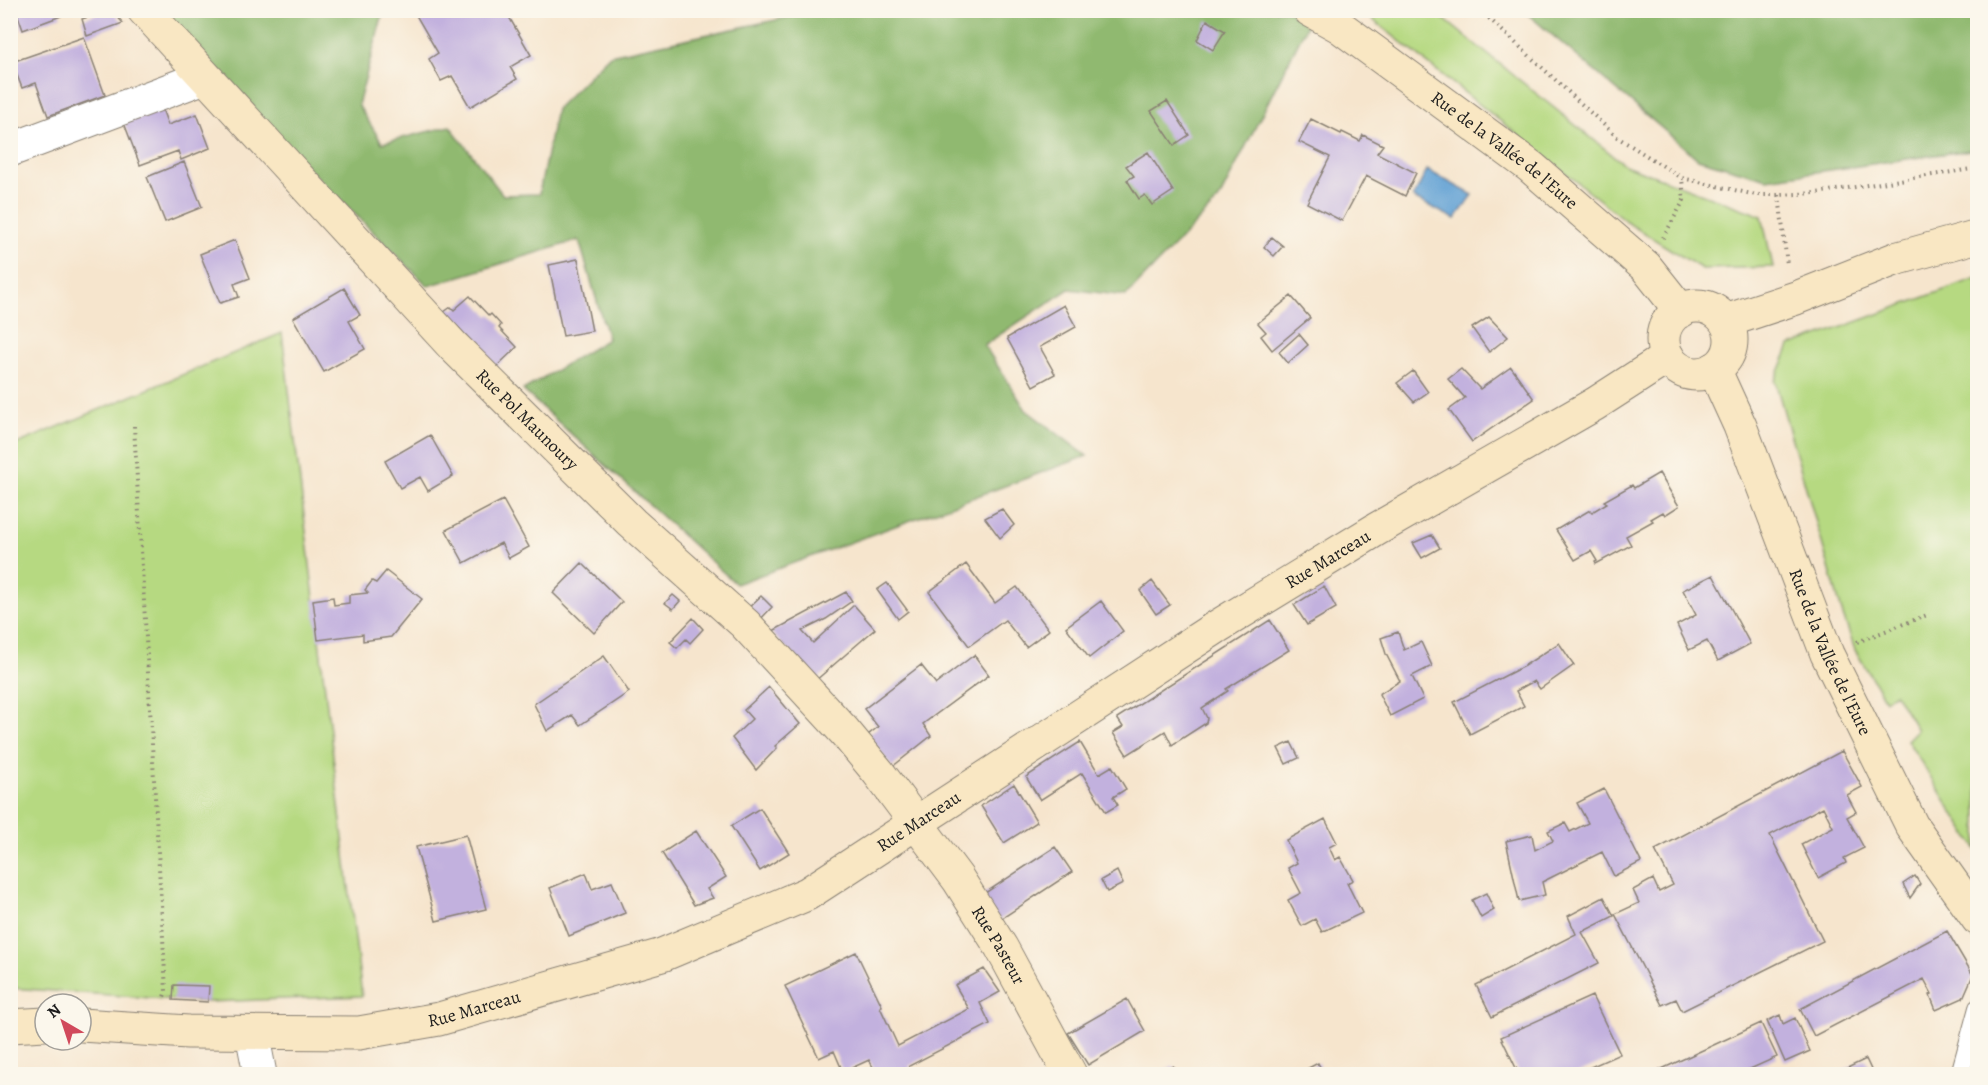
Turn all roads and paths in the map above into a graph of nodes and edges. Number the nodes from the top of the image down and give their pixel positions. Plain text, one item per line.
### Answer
1 (144, 10) edge
2 (1310, 10) edge
3 (1480, 10) edge
4 (204, 76) junction
5 (10, 150) edge
6 (1977, 168) edge
7 (1682, 178) junction
8 (1977, 236) edge
9 (1646, 267) junction
10 (1681, 310) junction
11 (1726, 321) junction
12 (1668, 357) junction
13 (1714, 369) junction
14 (134, 426) dead end
15 (1927, 615) dead end
16 (1855, 643) dead end
17 (916, 822) junction
18 (1977, 919) edge
19 (1977, 1008) edge
20 (33, 1025) edge
21 (10, 1026) edge
22 (93, 1026) edge
23 (159, 1030) junction
24 (252, 1033) junction
25 (260, 1074) edge
26 (1070, 1074) edge
27 (1960, 1074) edge

1 - 4 street, Rue Pol Maunoury
2 - 9 street, Rue de la Vallée de l'Eure
3 - 7 path
4 - 5 street
4 - 17 street, Rue Pol Maunoury
6 - 7 path
7 - 9 path
8 - 11 street
9 - 10 street, Rue de la Vallée de l'Eure
10 - 11 street
10 - 12 street
11 - 13 street
12 - 13 street
12 - 17 street, Rue Marceau
13 - 18 street, Rue de la Vallée de l'Eure
14 - 23 path
15 - 16 path
17 - 24 street, Rue Marceau
17 - 26 street, Rue Pasteur
19 - 27 lane
20 - 21 street
22 - 23 street, Rue Marceau
23 - 24 street, Rue Marceau
24 - 25 street

